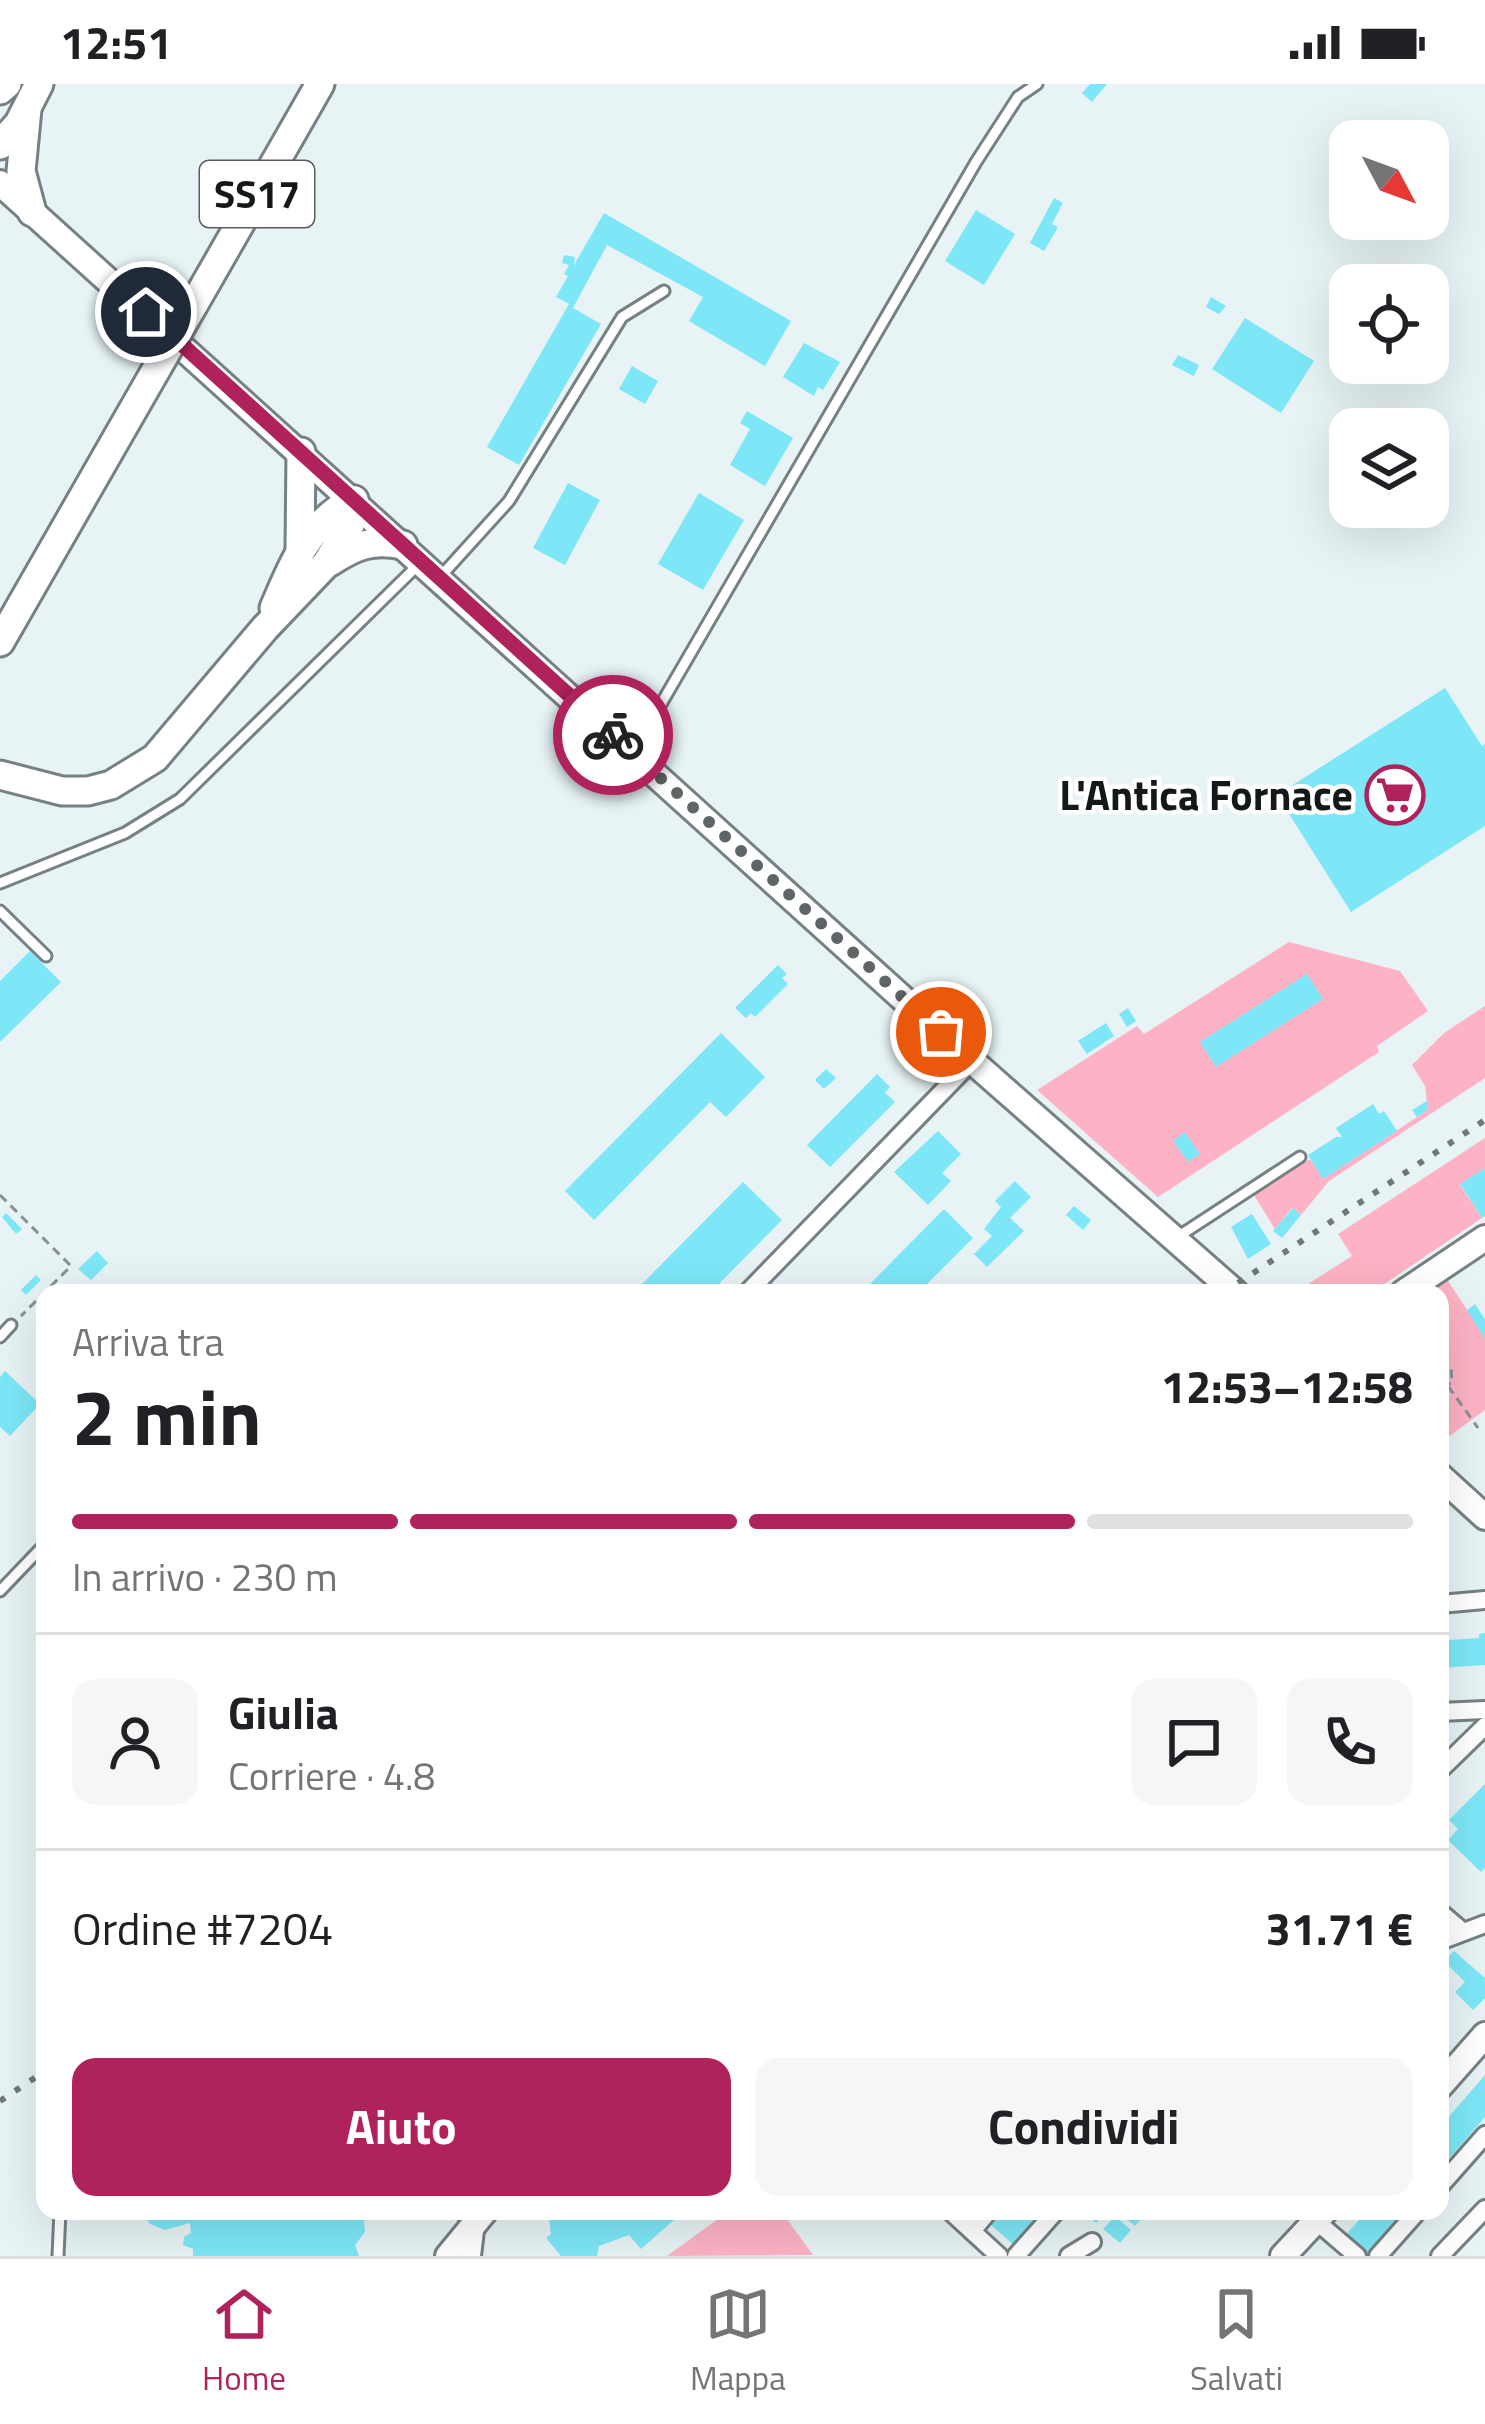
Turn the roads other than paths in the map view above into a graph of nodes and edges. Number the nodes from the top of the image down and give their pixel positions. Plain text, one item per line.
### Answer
1 (320, 84) edge
2 (1037, 84) edge
3 (33, 97) edge
4 (0, 145) edge
5 (0, 183) edge
6 (32, 212) junction
7 (664, 291) dead end
8 (301, 452) junction
9 (354, 500) junction
10 (300, 549) junction
11 (421, 561) junction
12 (326, 564) junction
13 (35, 581) junction
14 (265, 628) junction
15 (0, 642) edge
16 (0, 668) edge
17 (627, 748) junction
18 (0, 754) edge
19 (9, 776) edge
20 (0, 884) edge
21 (0, 911) edge
22 (46, 956) dead end
23 (972, 1061) junction
24 (1300, 1157) dead end
25 (1485, 1238) edge
26 (1174, 1239) junction
27 (756, 1284) edge
28 (1226, 1284) edge
29 (1416, 1284) edge
30 (11, 1325) road end
31 (0, 1336) edge
32 (1449, 1484) edge
33 (1485, 1517) edge
34 (36, 1553) edge
35 (0, 1591) edge
36 (1485, 1600) edge
37 (1449, 1603) edge
38 (1485, 1710) edge
39 (1449, 1712) edge
40 (1485, 1726) edge
41 (1449, 1761) edge
42 (1449, 1919) edge
43 (1485, 1924) edge
44 (1449, 1929) edge
45 (1462, 1930) junction
46 (1449, 1936) edge
47 (1485, 2035) edge
48 (1449, 2076) edge
49 (1485, 2135) edge
50 (1449, 2176) edge
51 (1485, 2210) edge
52 (60, 2220) edge
53 (472, 2220) edge
54 (475, 2220) edge
55 (960, 2220) edge
56 (980, 2220) edge
57 (1048, 2220) edge
58 (1410, 2220) edge
59 (971, 2230) junction
60 (1312, 2230) edge
61 (1092, 2242) dead end
62 (58, 2256) edge
63 (448, 2256) edge
64 (472, 2256) edge
65 (999, 2256) edge
66 (1016, 2256) edge
67 (1069, 2256) edge
68 (1283, 2256) edge
69 (1357, 2256) edge
70 (1378, 2256) edge
71 (1440, 2256) edge

1 - 13 main road, SS17, bridge
2 - 17 lane
3 - 4 main road
3 - 6 main road
5 - 6 main road
6 - 8 main road
7 - 11 lane
8 - 9 main road
8 - 10 main road
9 - 10 main road
9 - 11 main road
9 - 12 main road
10 - 14 main road
11 - 12 main road
11 - 17 main road
11 - 20 lane
12 - 14 main road
13 - 15 main road, SS17
13 - 16 main road
14 - 19 main road
17 - 23 main road
18 - 19 main road
21 - 22 lane
23 - 26 main road
23 - 27 street
24 - 26 lane
25 - 29 main road
26 - 28 main road
30 - 31 lane
32 - 33 main road
34 - 35 lane
36 - 37 street
38 - 39 street
40 - 41 street
42 - 45 street
43 - 45 street
44 - 45 street
45 - 46 street
47 - 48 main road
49 - 50 street
51 - 71 street
52 - 62 lane
53 - 63 main road
54 - 64 street
55 - 59 street
56 - 59 street
57 - 66 street
58 - 70 street
59 - 65 street
60 - 68 main road
60 - 69 street
61 - 67 street

